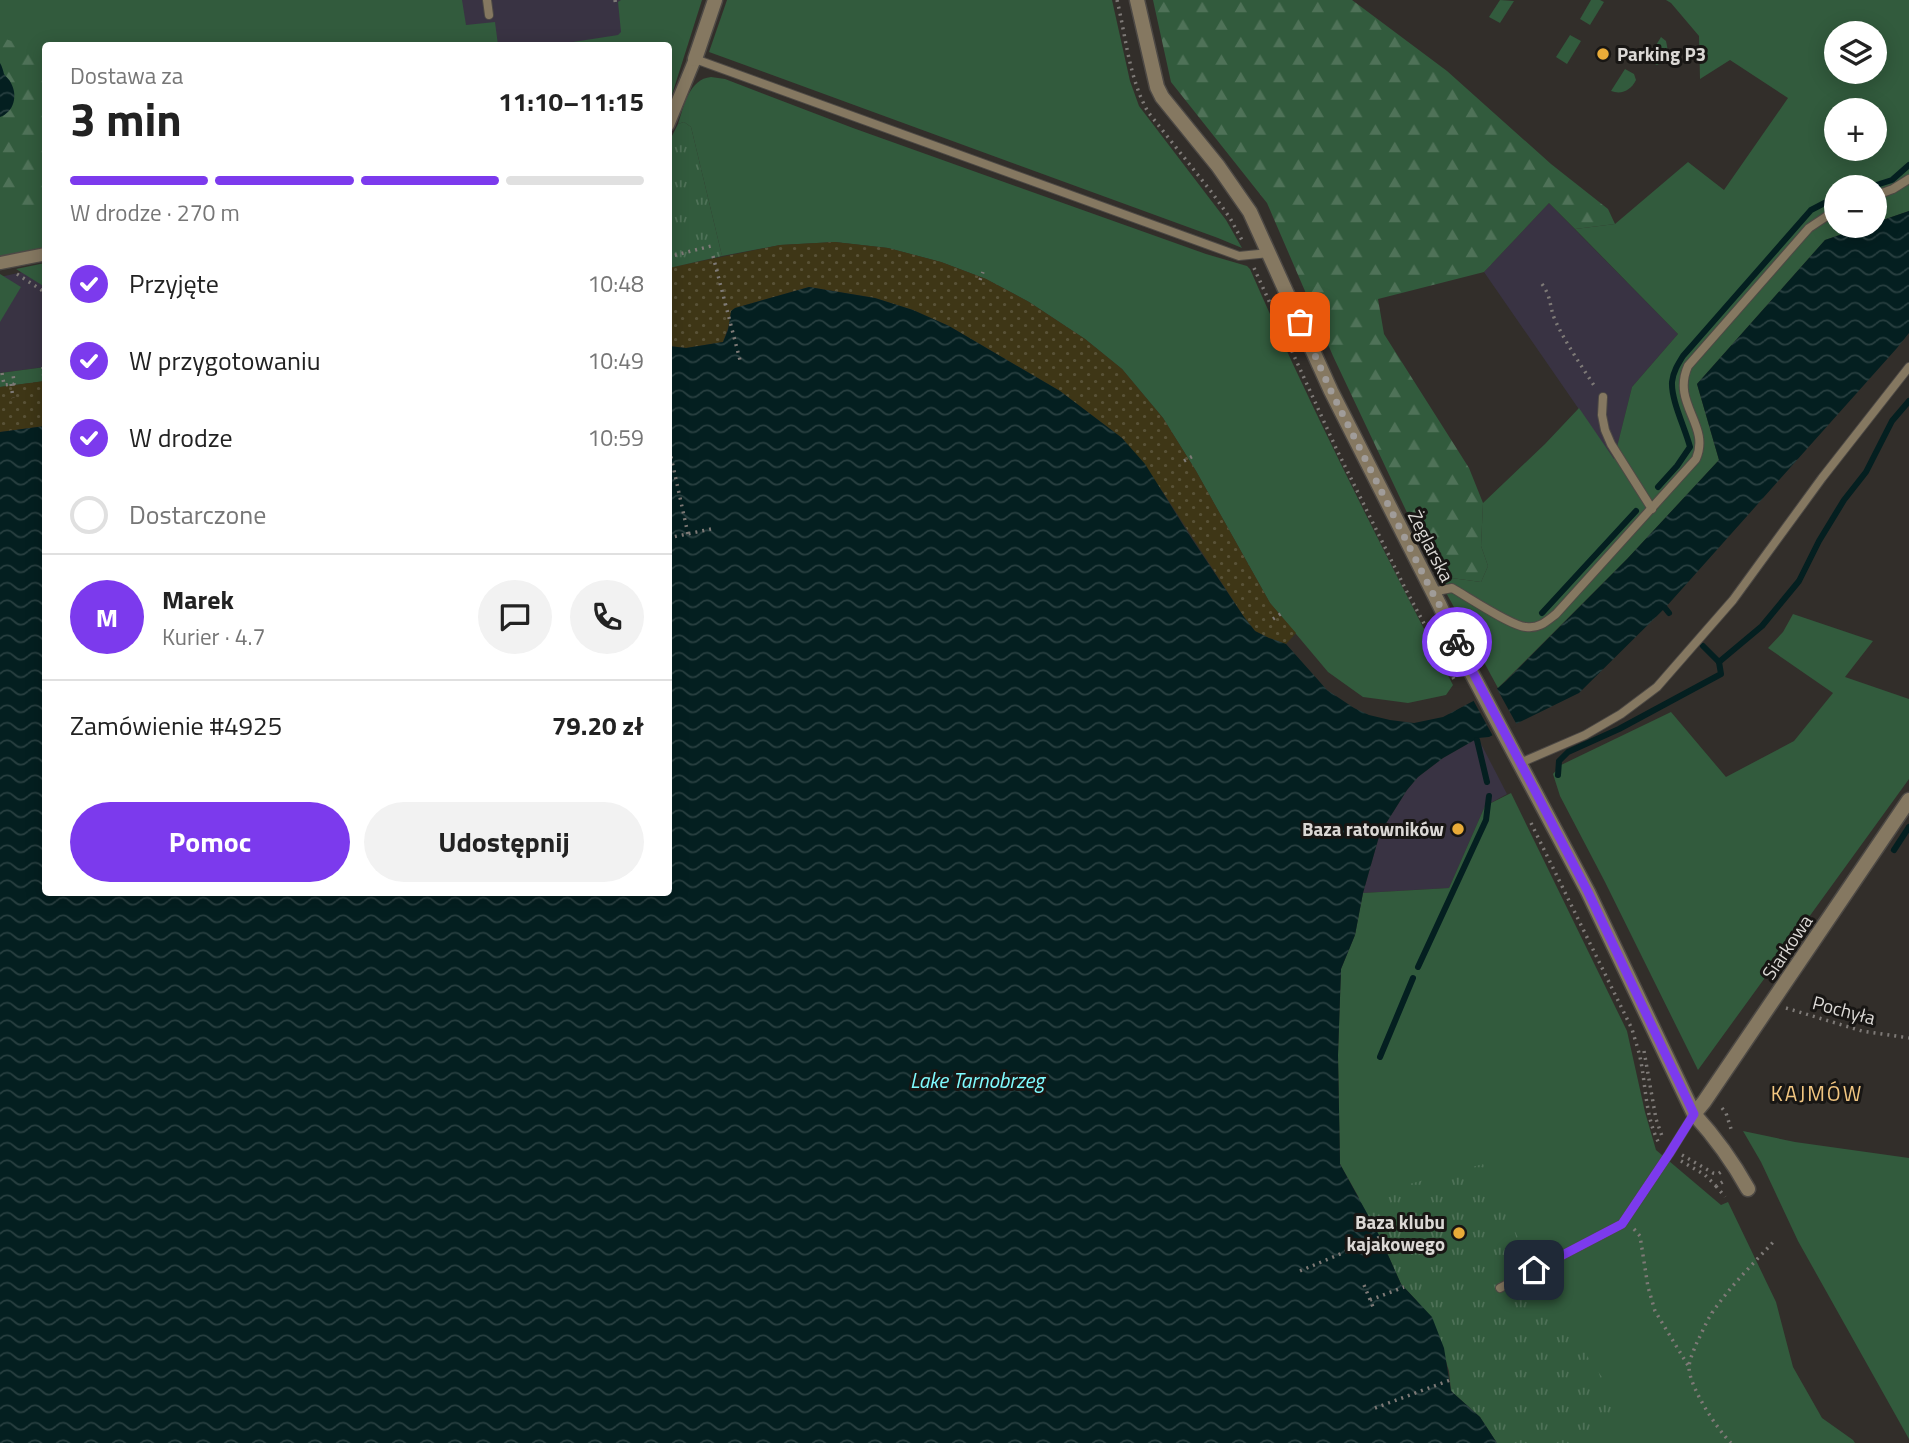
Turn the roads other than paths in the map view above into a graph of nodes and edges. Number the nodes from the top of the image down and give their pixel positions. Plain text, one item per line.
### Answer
1 (487, 0) edge
2 (715, 0) edge
3 (1137, 0) edge
4 (489, 15) dead end
5 (695, 59) junction
6 (672, 115) edge
7 (1909, 179) edge
8 (1887, 191) edge
9 (1824, 218) edge
10 (1269, 253) junction
11 (42, 255) edge
12 (0, 263) edge
13 (1909, 367) edge
14 (1603, 397) road end
15 (1652, 509) junction
16 (1432, 592) junction
17 (1520, 762) junction
18 (1909, 800) edge
19 (1694, 1114) junction
20 (1748, 1189) dead end
21 (1500, 1288) dead end

1 - 4 lane
2 - 5 street
3 - 10 street, Żeglarska
5 - 6 street
5 - 10 lane
7 - 8 lane
9 - 15 lane
10 - 16 street, Żeglarska
11 - 12 street
13 - 17 lane
14 - 15 lane
15 - 16 lane
16 - 17 street, Żeglarska
17 - 19 street, Żeglarska
18 - 19 street, Siarkowa
19 - 20 street, Żeglarska
19 - 21 lane

